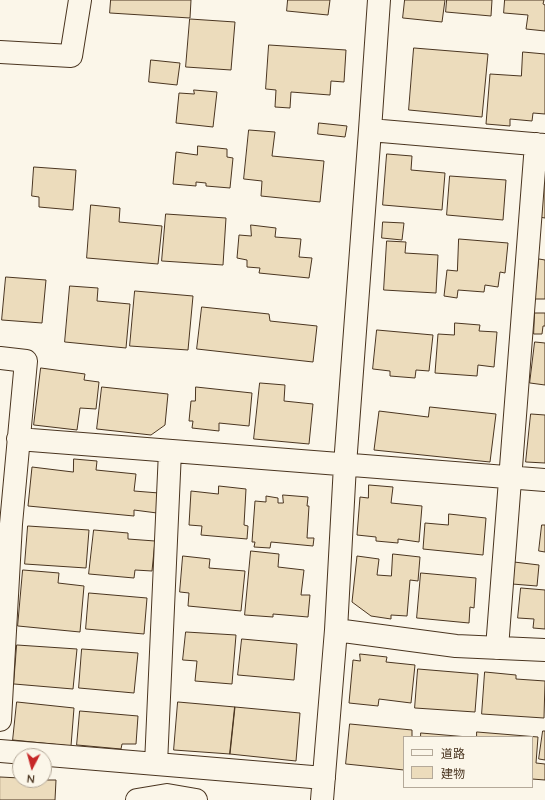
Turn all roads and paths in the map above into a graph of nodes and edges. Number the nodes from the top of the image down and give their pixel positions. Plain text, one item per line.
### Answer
1 (80, 0) edge
2 (379, 0) edge
3 (0, 52) edge
4 (370, 130) junction
5 (541, 145) edge
6 (0, 358) edge
7 (18, 439) junction
8 (170, 451) junction
9 (344, 465) junction
10 (510, 477) junction
11 (545, 480) edge
12 (5, 524) edge
13 (336, 630) junction
14 (497, 648) junction
15 (545, 650) edge
16 (0, 720) edge
17 (0, 751) edge
18 (156, 764) junction
19 (324, 778) junction
20 (166, 797) edge
21 (137, 800) edge
22 (196, 800) edge
23 (322, 800) edge

1 - 3 street
2 - 4 street
4 - 5 street
4 - 9 street
5 - 10 street
6 - 7 street
7 - 8 street
7 - 12 street
8 - 9 street
8 - 18 street
9 - 10 street
9 - 13 street
10 - 11 street
10 - 14 street
12 - 16 street
13 - 14 street
13 - 19 street
14 - 15 street
17 - 18 street
18 - 19 street
19 - 23 street
20 - 21 street
20 - 22 street

